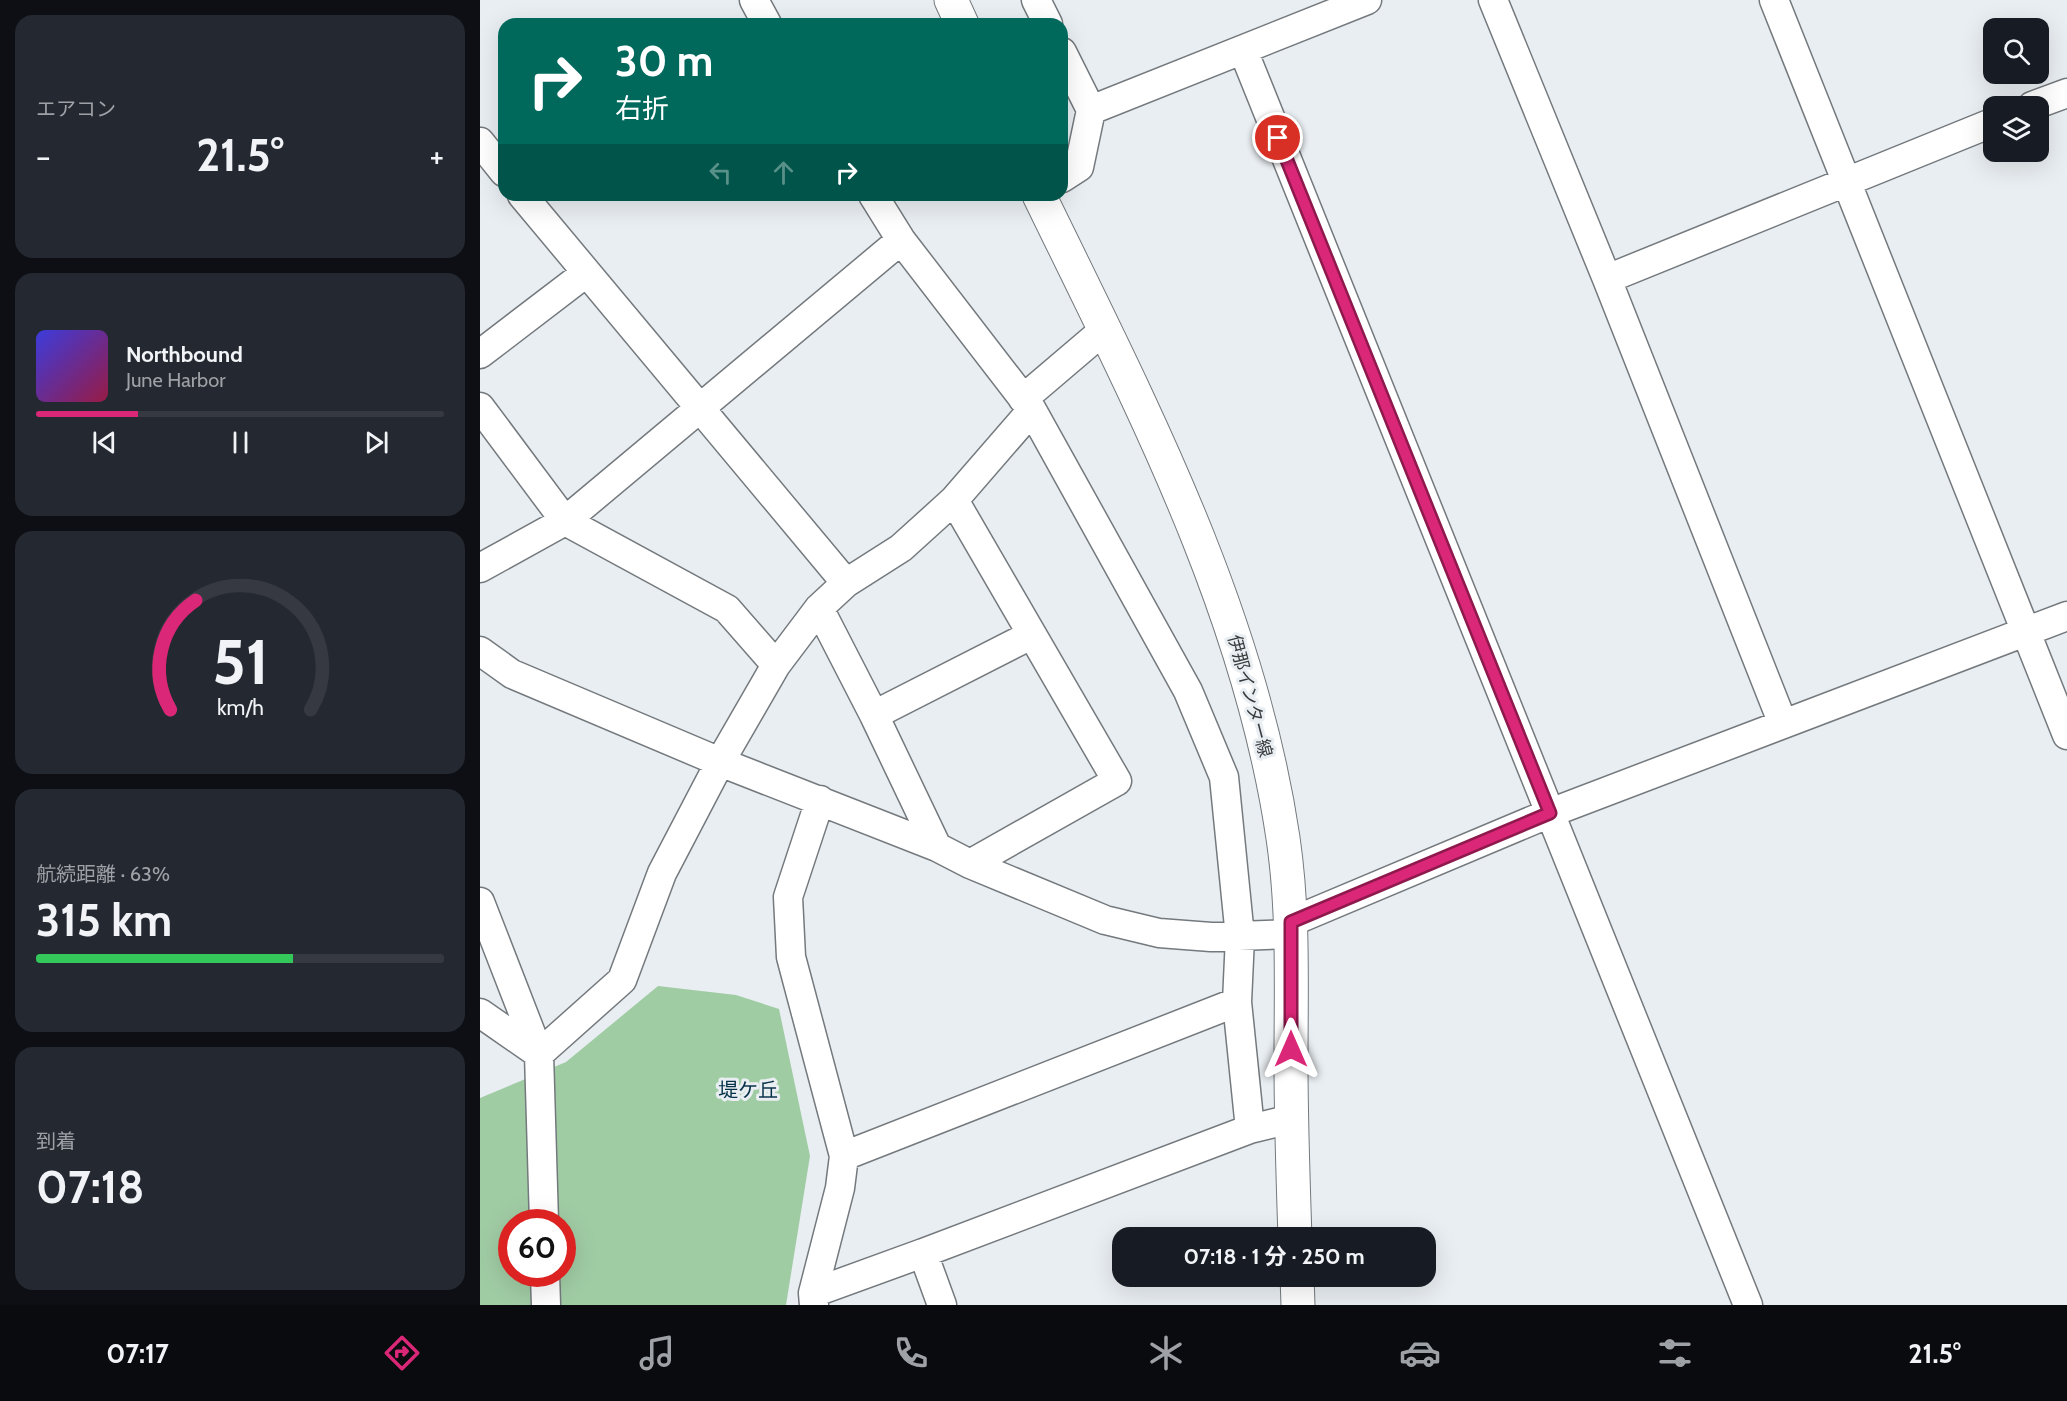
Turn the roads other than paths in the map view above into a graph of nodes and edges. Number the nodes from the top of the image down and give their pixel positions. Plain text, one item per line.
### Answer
1 (754, 0) edge
2 (951, 0) edge
3 (1036, 0) edge
4 (1367, 0) edge
5 (1493, 0) edge
6 (1774, 0) edge
7 (764, 18) edge
8 (959, 18) edge
9 (1045, 18) edge
10 (1243, 50) junction
11 (1068, 64) edge
12 (2067, 93) edge
13 (2049, 100) edge
14 (1091, 110) junction
15 (1983, 126) edge
16 (480, 142) edge
17 (498, 164) edge
18 (1068, 174) edge
19 (1846, 180) junction
20 (527, 201) edge
21 (877, 201) edge
22 (1042, 201) edge
23 (901, 240) junction
24 (586, 273) junction
25 (1607, 279) junction
26 (1104, 330) junction
27 (480, 354) edge
28 (1028, 405) junction
29 (480, 407) edge
30 (700, 409) junction
31 (954, 500) junction
32 (565, 521) junction
33 (481, 560) edge
34 (846, 583) junction
35 (819, 608) junction
36 (2067, 616) edge
37 (2025, 632) junction
38 (1031, 635) junction
39 (480, 651) edge
40 (776, 665) junction
41 (874, 715) junction
42 (1783, 724) junction
43 (2067, 735) edge
44 (720, 762) junction
45 (820, 800) junction
46 (1550, 813) junction
47 (937, 847) junction
48 (969, 864) junction
49 (480, 902) edge
50 (1291, 928) junction
51 (1240, 937) junction
52 (1237, 1002) junction
53 (480, 1013) edge
54 (539, 1054) junction
55 (1291, 1119) junction
56 (1250, 1129) junction
57 (844, 1156) junction
58 (544, 1209) edge
59 (1295, 1227) edge
60 (923, 1253) junction
61 (545, 1287) edge
62 (1297, 1287) edge
63 (813, 1299) edge
64 (546, 1305) edge
65 (942, 1305) edge
66 (1298, 1305) edge
67 (1748, 1305) edge

1 - 7 street
2 - 8 main road
3 - 9 street
4 - 10 street
5 - 25 street
6 - 19 street
10 - 14 street
10 - 46 street
11 - 14 street
12 - 13 street
14 - 18 street
15 - 19 street
16 - 17 street
19 - 25 street
19 - 37 street
20 - 24 street
21 - 23 street
22 - 26 main road, 伊那インター線
23 - 28 street
23 - 30 street
24 - 27 street
24 - 30 street
25 - 42 street
26 - 28 street
26 - 50 main road, 伊那インター線
28 - 31 street
28 - 51 street
29 - 32 street
30 - 32 street
30 - 34 street
31 - 34 street
31 - 38 street
32 - 33 street
32 - 40 street
34 - 35 street
35 - 40 street
35 - 41 street
36 - 37 street
37 - 42 street
37 - 43 street
38 - 41 street
38 - 48 street
39 - 44 street
40 - 44 street
41 - 47 street
42 - 46 street
44 - 45 street
44 - 54 street
45 - 47 street
45 - 57 street
46 - 50 street
46 - 67 street
47 - 48 street
48 - 51 street
49 - 54 street
50 - 51 street
50 - 55 main road, 伊那インター線
51 - 52 street
52 - 56 street
52 - 57 street
53 - 54 street
54 - 58 street
55 - 56 street
55 - 59 main road, 伊那インター線
56 - 60 street
57 - 63 street
60 - 63 street
60 - 65 street
61 - 64 street
62 - 66 main road

